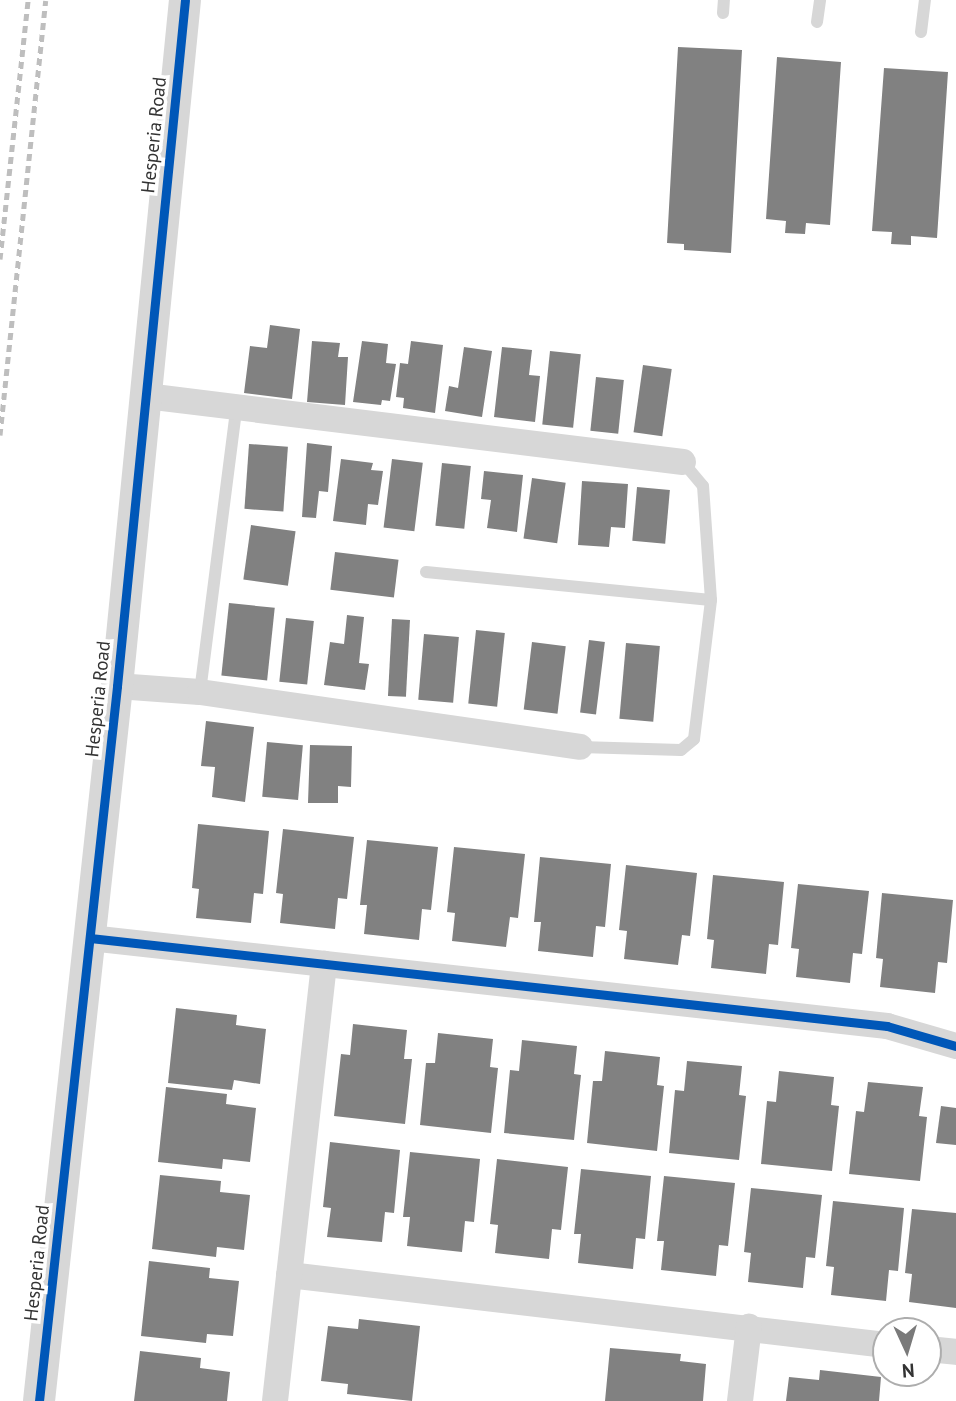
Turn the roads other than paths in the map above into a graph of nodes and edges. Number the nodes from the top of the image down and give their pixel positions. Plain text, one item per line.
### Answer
1 (185, 0) edge
2 (820, 0) edge
3 (925, 0) edge
4 (817, 22) dead end
5 (921, 32) dead end
6 (146, 396) junction
7 (237, 404) junction
8 (683, 462) joint
9 (426, 572) dead end
10 (711, 600) junction
11 (117, 686) junction
12 (200, 692) junction
13 (580, 747) joint
14 (90, 938) junction
15 (324, 964) junction
16 (956, 1046) edge
17 (289, 1275) junction
18 (749, 1327) junction
19 (872, 1344) edge
20 (39, 1401) edge
21 (275, 1401) edge
22 (740, 1401) edge

1 - 6 street, Hesperia Road
2 - 4 lane
3 - 5 lane
6 - 7 street
6 - 11 street, Hesperia Road
7 - 8 street
7 - 12 lane
8 - 10 lane
9 - 10 lane
10 - 13 lane
11 - 12 street
11 - 14 street, Hesperia Road
12 - 13 street
14 - 15 street
14 - 20 street, Hesperia Road
15 - 16 street
15 - 17 street
17 - 18 street
17 - 21 street
18 - 19 street
18 - 22 street

